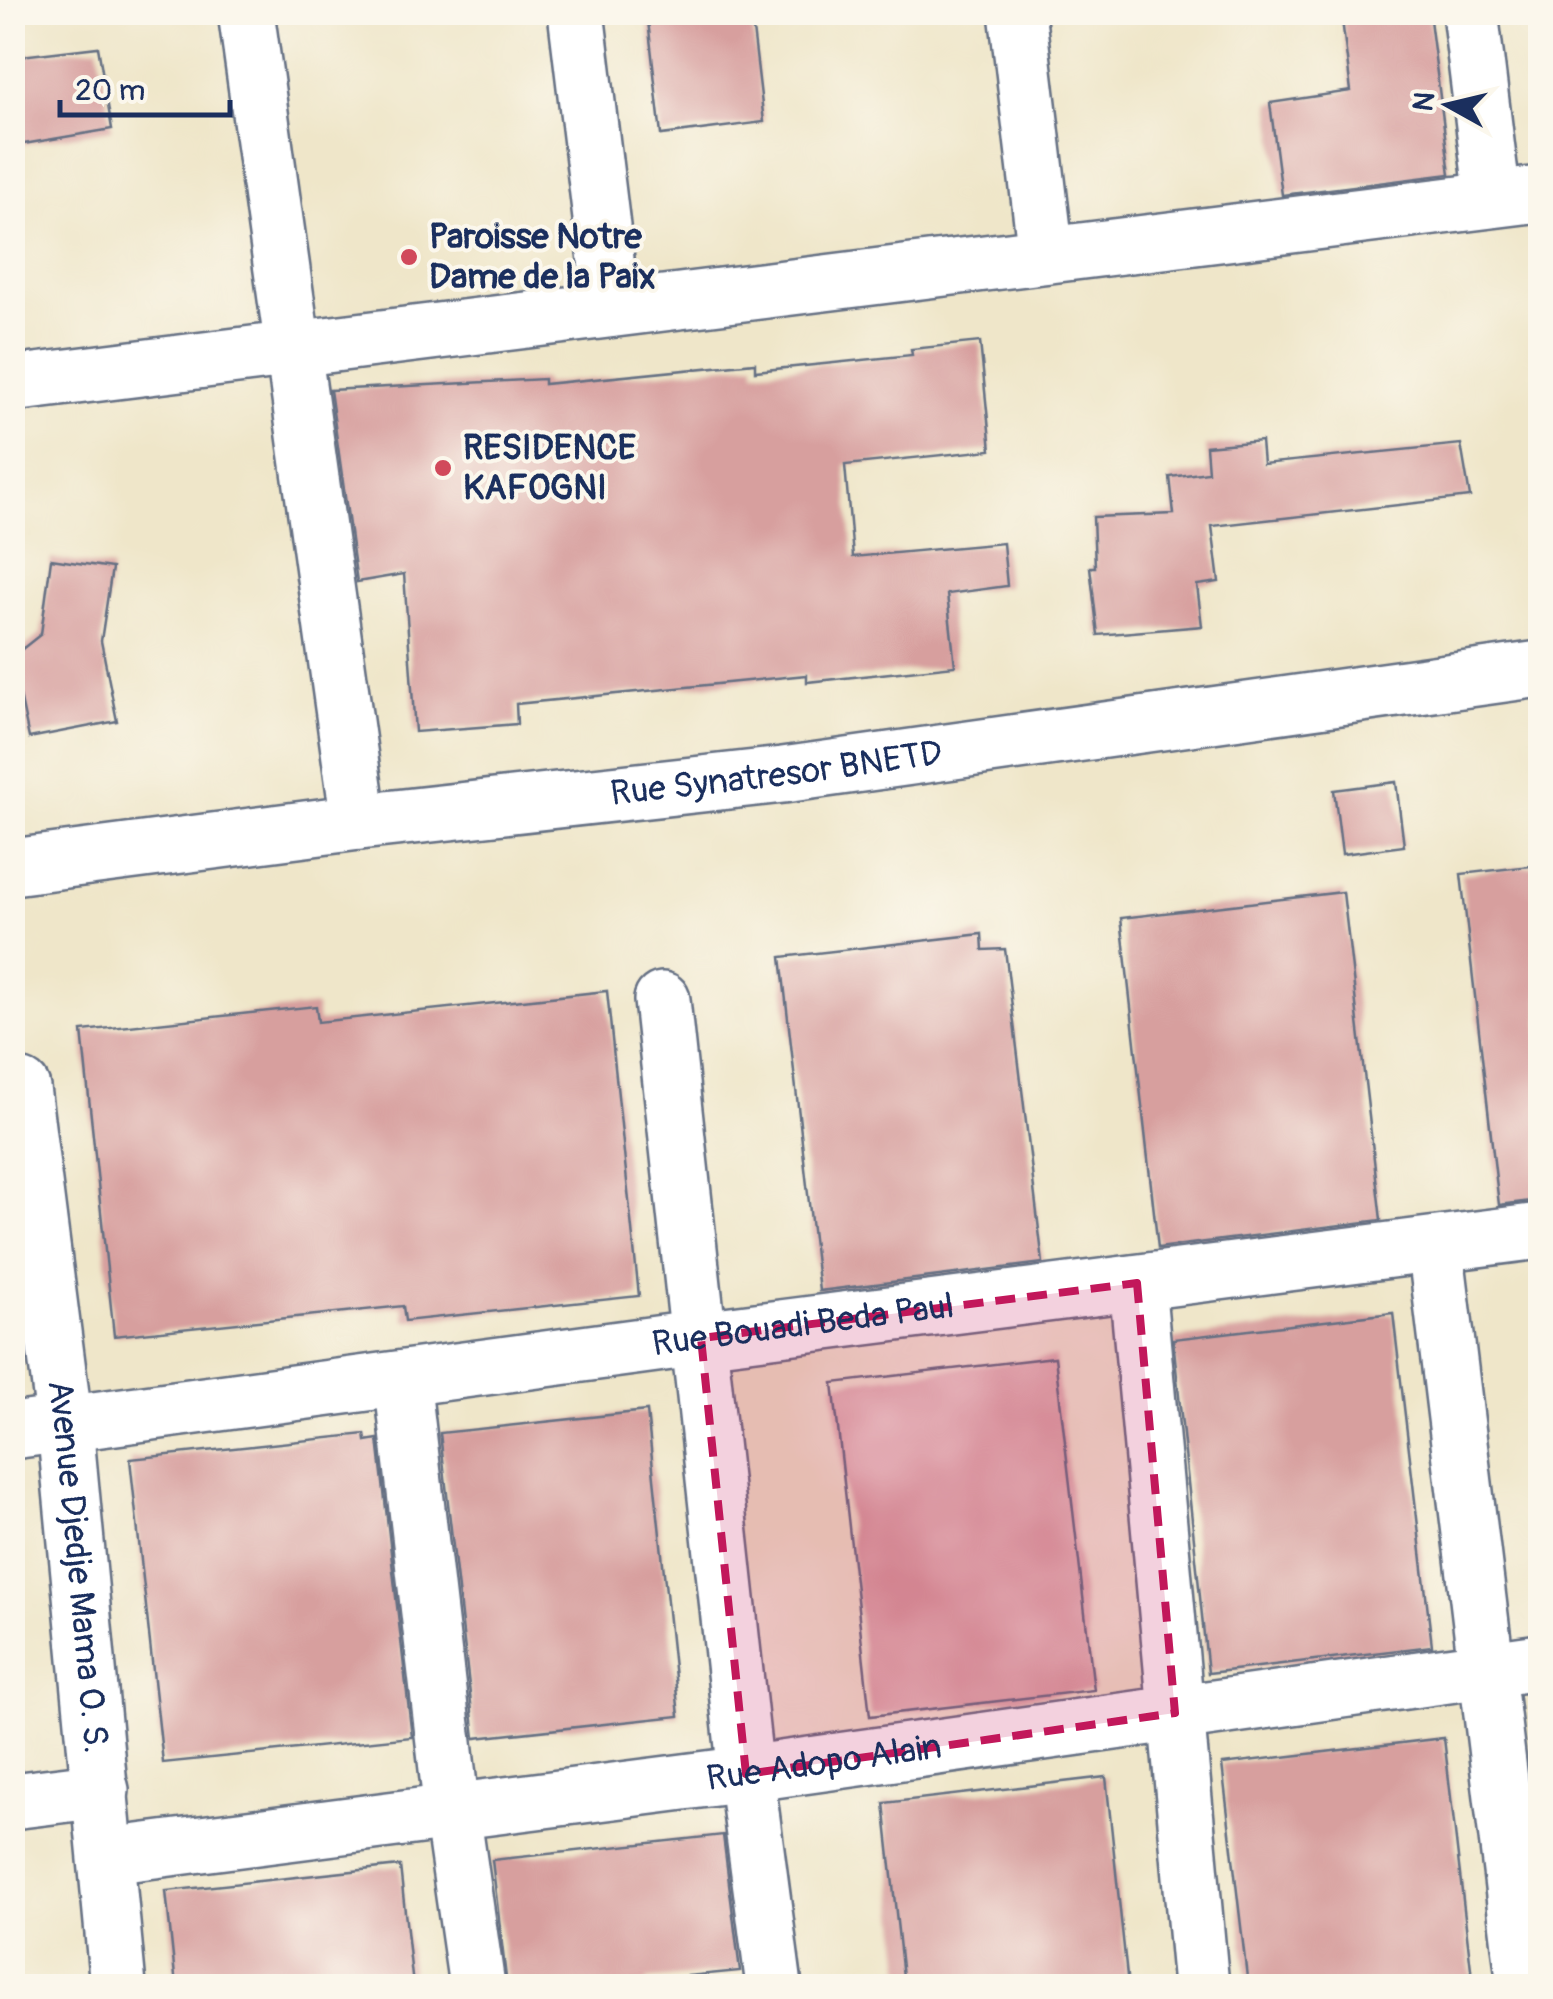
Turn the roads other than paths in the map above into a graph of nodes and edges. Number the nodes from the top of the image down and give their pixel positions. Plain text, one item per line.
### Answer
1 (246, 12) edge
2 (576, 12) edge
3 (1017, 12) edge
4 (1470, 12) edge
5 (1517, 196) edge
6 (1046, 256) junction
7 (612, 310) junction
8 (292, 349) junction
9 (12, 384) edge
10 (1540, 670) edge
11 (359, 822) junction
12 (12, 867) edge
13 (662, 1000) dead end
14 (17, 1089) edge
15 (1540, 1231) edge
16 (1435, 1245) junction
17 (1137, 1283) junction
18 (701, 1338) junction
19 (402, 1379) junction
20 (39, 1428) edge
21 (1540, 1662) edge
22 (1486, 1670) junction
23 (1175, 1713) junction
24 (746, 1774) junction
25 (101, 1790) junction
26 (12, 1801) edge
27 (452, 1812) junction
28 (108, 1856) junction
29 (118, 1986) edge
30 (478, 1986) edge
31 (774, 1986) edge
32 (1200, 1986) edge
33 (1525, 1986) edge

1 - 8 street
2 - 7 street
3 - 6 street
4 - 5 street
5 - 6 street
6 - 7 street
7 - 8 street
8 - 9 street
8 - 11 street
10 - 11 street, Rue Synatresor BNETD
11 - 12 street, Rue Synatresor BNETD
13 - 18 street
14 - 20 street, Avenue Djedje Mama O. S.
15 - 16 street, Rue Bouadi Beda Paul
16 - 17 street, Rue Bouadi Beda Paul
16 - 22 street
17 - 18 street, Rue Bouadi Beda Paul
17 - 23 street
18 - 19 street, Rue Bouadi Beda Paul
18 - 24 street
19 - 20 street, Rue Bouadi Beda Paul
19 - 27 street
20 - 25 street, Avenue Djedje Mama O. S.
21 - 22 street, Rue Adopo Alain
22 - 23 street, Rue Adopo Alain
22 - 33 street
23 - 24 street, Rue Adopo Alain
23 - 32 street
24 - 27 street, Rue Adopo Alain
24 - 31 street
25 - 26 street
25 - 28 street, Avenue Djedje Mama O. S.
27 - 28 street, Rue Adopo Alain
27 - 30 street
28 - 29 street, Avenue Djedje Mama O. S.

